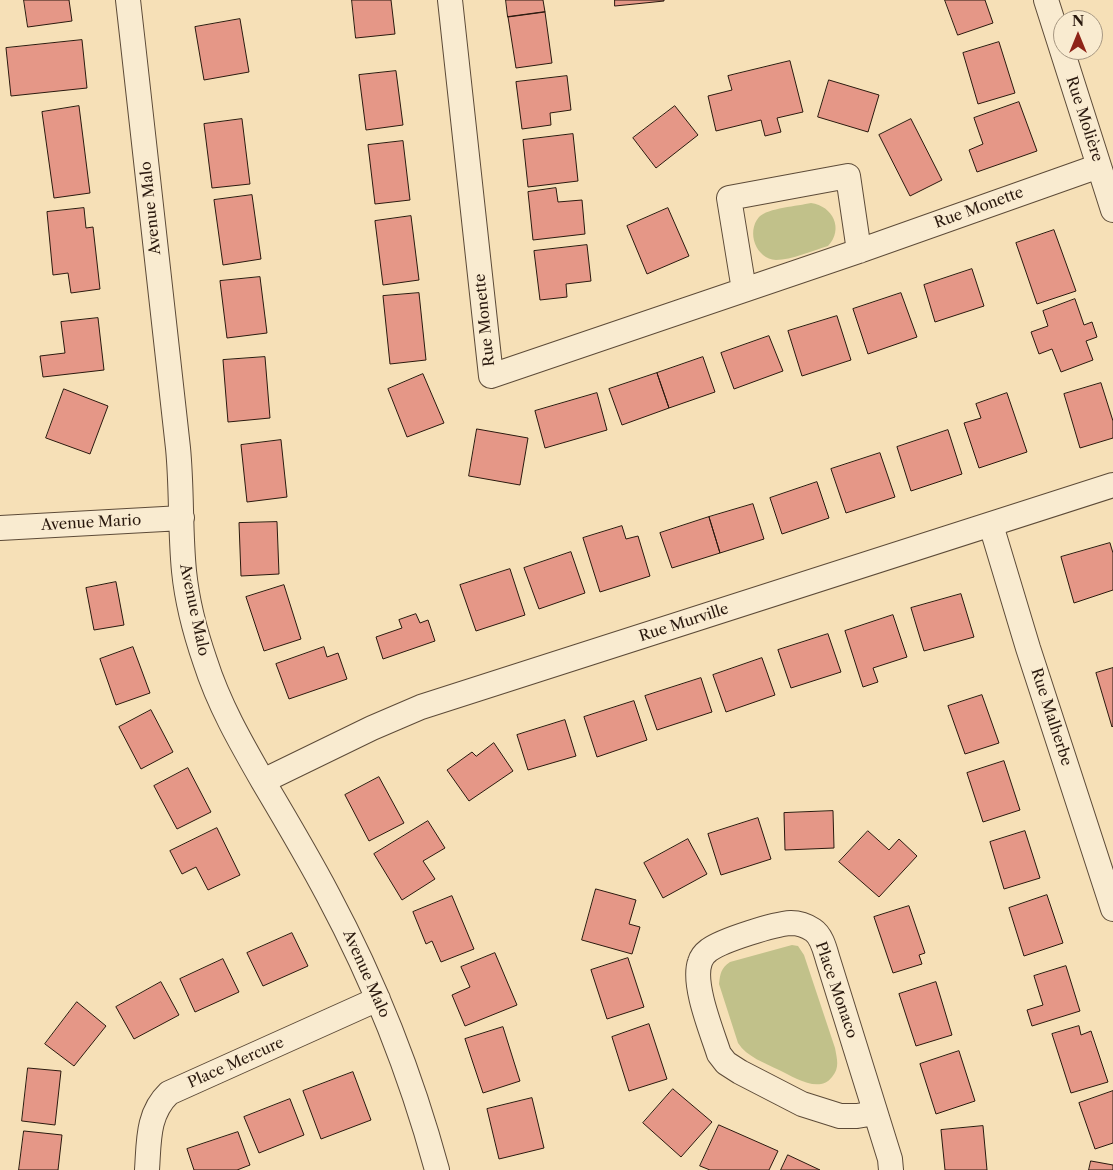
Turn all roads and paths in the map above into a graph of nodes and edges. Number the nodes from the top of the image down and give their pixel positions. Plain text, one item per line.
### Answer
1 (128, 0) edge
2 (450, 0) edge
3 (1046, 0) edge
4 (1099, 166) junction
5 (1113, 210) edge
6 (859, 251) junction
7 (744, 290) junction
8 (1113, 485) edge
9 (182, 518) junction
10 (991, 525) junction
11 (0, 528) edge
12 (263, 781) junction
13 (1113, 909) edge
14 (378, 1000) junction
15 (875, 1113) junction
16 (147, 1170) edge
17 (437, 1170) edge
18 (891, 1170) edge

1 - 9 street, Avenue Malo
2 - 7 street, Rue Monette
3 - 4 street, Rue Molière
4 - 5 street, Rue Molière
4 - 6 street, Rue Monette
6 - 7 street, Rue Monette
6 - 7 street
8 - 10 street, Rue Murville
9 - 11 street, Avenue Mario
9 - 12 street, Avenue Malo
10 - 12 street, Rue Murville
10 - 13 street, Rue Malherbe
12 - 14 street, Avenue Malo
14 - 16 street, Place Mercure
14 - 17 street, Avenue Malo
15 - 15 street, Place Monaco
15 - 18 street, Place Monaco

